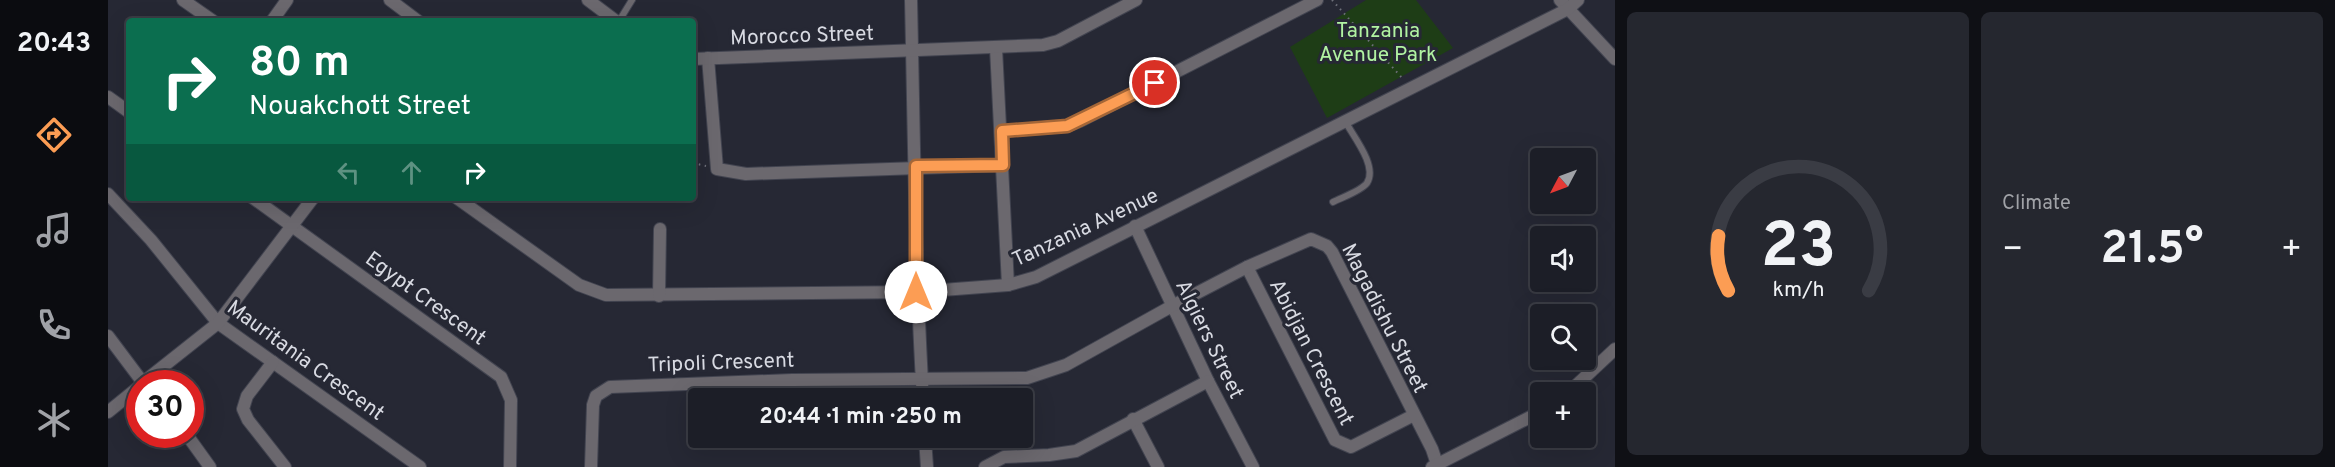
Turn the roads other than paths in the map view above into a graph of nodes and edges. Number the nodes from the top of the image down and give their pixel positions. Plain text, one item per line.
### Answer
1 (183, 0) edge
2 (286, 0) edge
3 (390, 0) edge
4 (588, 0) edge
5 (632, 0) edge
6 (911, 0) edge
7 (1136, 0) edge
8 (1317, 0) edge
9 (1569, 3) edge
10 (209, 18) edge
11 (274, 18) edge
12 (414, 18) edge
13 (613, 18) edge
14 (619, 18) edge
15 (996, 48) junction
16 (912, 50) junction
17 (708, 58) junction
18 (696, 59) edge
19 (1615, 59) edge
20 (108, 97) edge
21 (126, 110) edge
22 (1344, 121) junction
23 (1002, 131) junction
24 (1003, 165) junction
25 (916, 166) junction
26 (108, 194) edge
27 (257, 201) edge
28 (311, 201) edge
29 (461, 201) edge
30 (1333, 202) dead end
31 (1135, 226) junction
32 (294, 227) junction
33 (660, 229) dead end
34 (1247, 267) junction
35 (1008, 285) junction
36 (916, 292) junction
37 (659, 296) junction
38 (1172, 306) junction
39 (218, 323) junction
40 (108, 336) edge
41 (1615, 349) edge
42 (273, 362) junction
43 (132, 370) edge
44 (159, 370) edge
45 (922, 377) junction
46 (1208, 381) junction
47 (1580, 382) edge
48 (922, 388) edge
49 (126, 397) edge
50 (108, 412) edge
51 (1414, 415) junction
52 (1530, 417) edge
53 (1133, 419) junction
54 (196, 448) edge
55 (926, 448) edge
56 (1435, 466) edge
57 (210, 467) edge
58 (285, 467) edge
59 (420, 467) edge
60 (510, 467) edge
61 (591, 467) edge
62 (927, 467) edge
63 (985, 467) edge
64 (1158, 467) edge
65 (1253, 467) edge

1 - 10 street
2 - 11 street
3 - 12 street
4 - 13 street
5 - 14 lane
6 - 16 street
7 - 15 street, Morocco Street
8 - 23 street
9 - 19 street
9 - 22 street, Tanzania Avenue
15 - 16 street, Morocco Street
15 - 23 street
16 - 17 street, Morocco Street
16 - 25 street
17 - 18 street, Morocco Street
17 - 25 street
20 - 21 street
22 - 30 lane
22 - 31 street, Tanzania Avenue
23 - 24 street
24 - 25 street
24 - 35 street
25 - 36 street
26 - 39 street, Mauritania Crescent
27 - 32 street, Egypt Crescent
28 - 32 street
29 - 37 street, Tanzania Avenue
31 - 35 street, Tanzania Avenue
31 - 38 street, Algiers Street
32 - 39 street
32 - 60 street, Egypt Crescent
33 - 37 street
34 - 38 street, Magadishu Street
34 - 51 street, Magadishu Street
34 - 51 street, Abidjan Crescent
35 - 36 street, Tanzania Avenue
36 - 37 street, Tanzania Avenue
36 - 45 street
38 - 45 street, Tripoli Crescent
38 - 46 street, Algiers Street
39 - 42 street, Mauritania Crescent
39 - 44 street
40 - 43 street
41 - 47 street
42 - 58 street
42 - 59 street, Mauritania Crescent
45 - 48 street
45 - 61 street, Tripoli Crescent
46 - 53 street
46 - 65 street, Algiers Street
49 - 50 street
51 - 56 street, Magadishu Street
52 - 56 street
53 - 63 street
53 - 64 street
54 - 57 street
55 - 62 street

